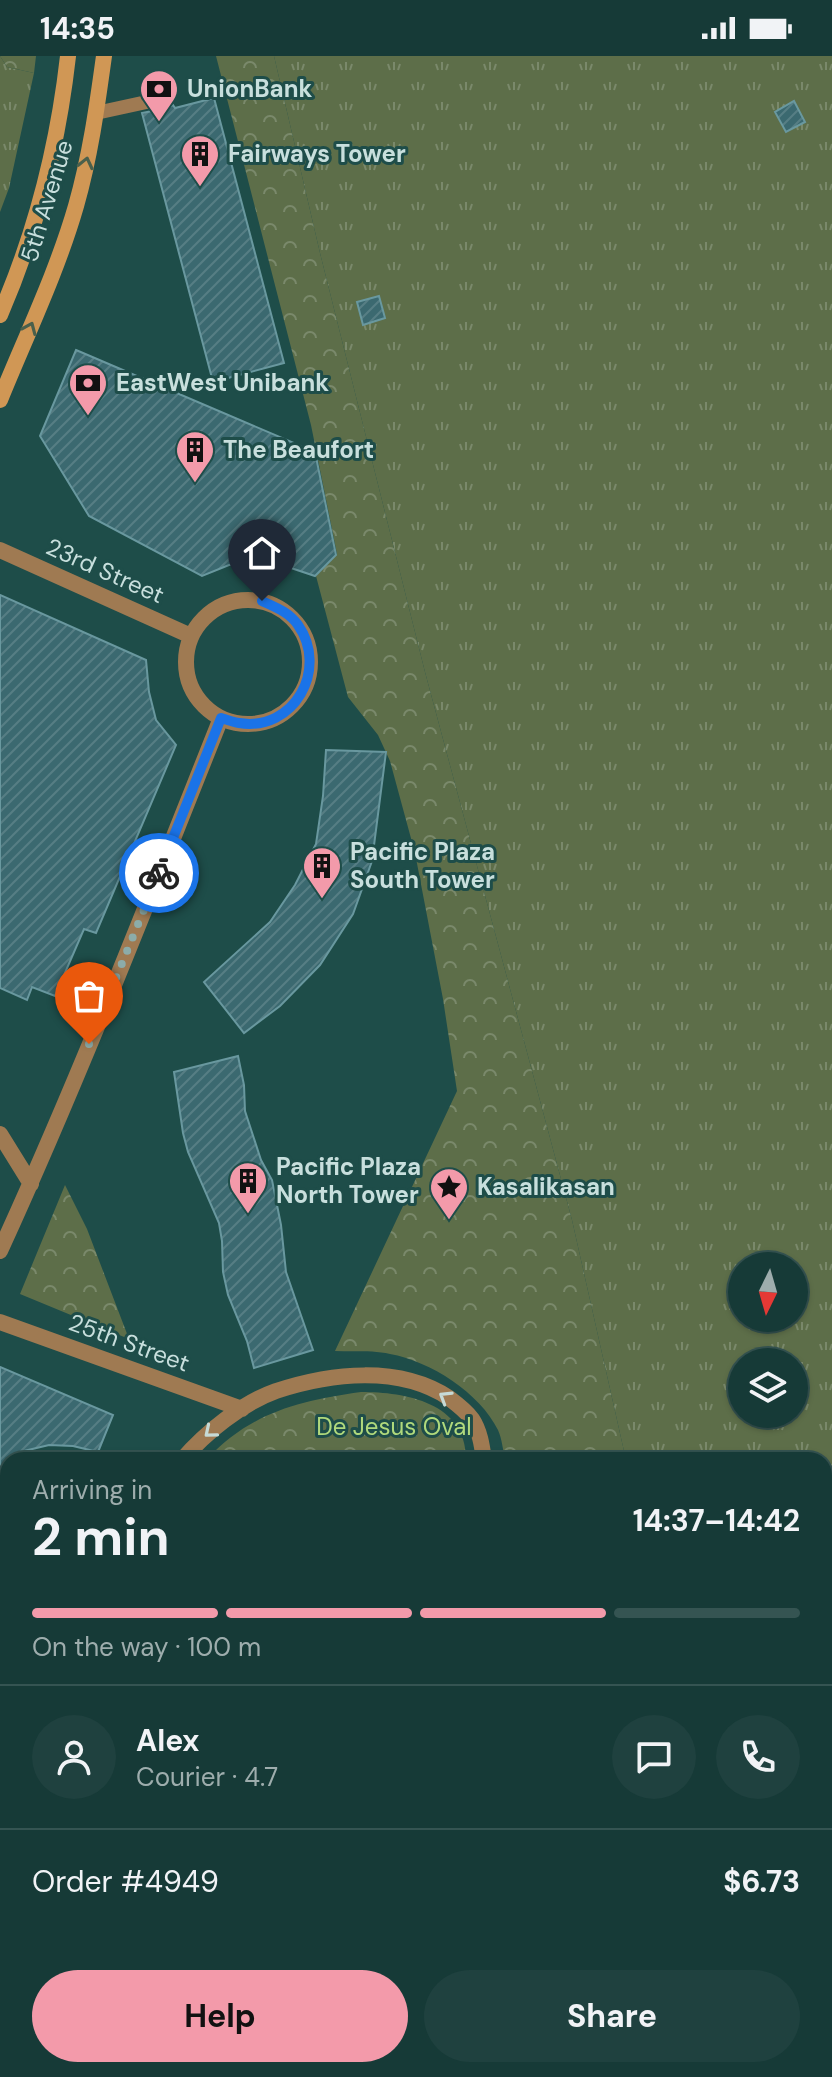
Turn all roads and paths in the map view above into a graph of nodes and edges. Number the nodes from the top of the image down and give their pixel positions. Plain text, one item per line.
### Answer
1 (68, 56) edge
2 (104, 56) edge
3 (165, 98) dead end
4 (96, 113) junction
5 (0, 315) edge
6 (0, 400) edge
7 (0, 550) edge
8 (191, 636) junction
9 (221, 718) junction
10 (0, 1134) edge
11 (31, 1184) junction
12 (0, 1251) edge
13 (0, 1322) edge
14 (242, 1409) junction
15 (188, 1452) edge
16 (483, 1452) edge

1 - 5 main road, 5th Avenue
2 - 4 main road, 5th Avenue
3 - 4 lane
6 -> 4 main road, 5th Avenue
7 - 8 street, 23rd Street
8 - 9 street
8 - 9 street
9 - 11 street
10 - 11 street
11 - 12 street
13 - 14 street, 25th Street
14 -> 15 street
16 -> 14 street

